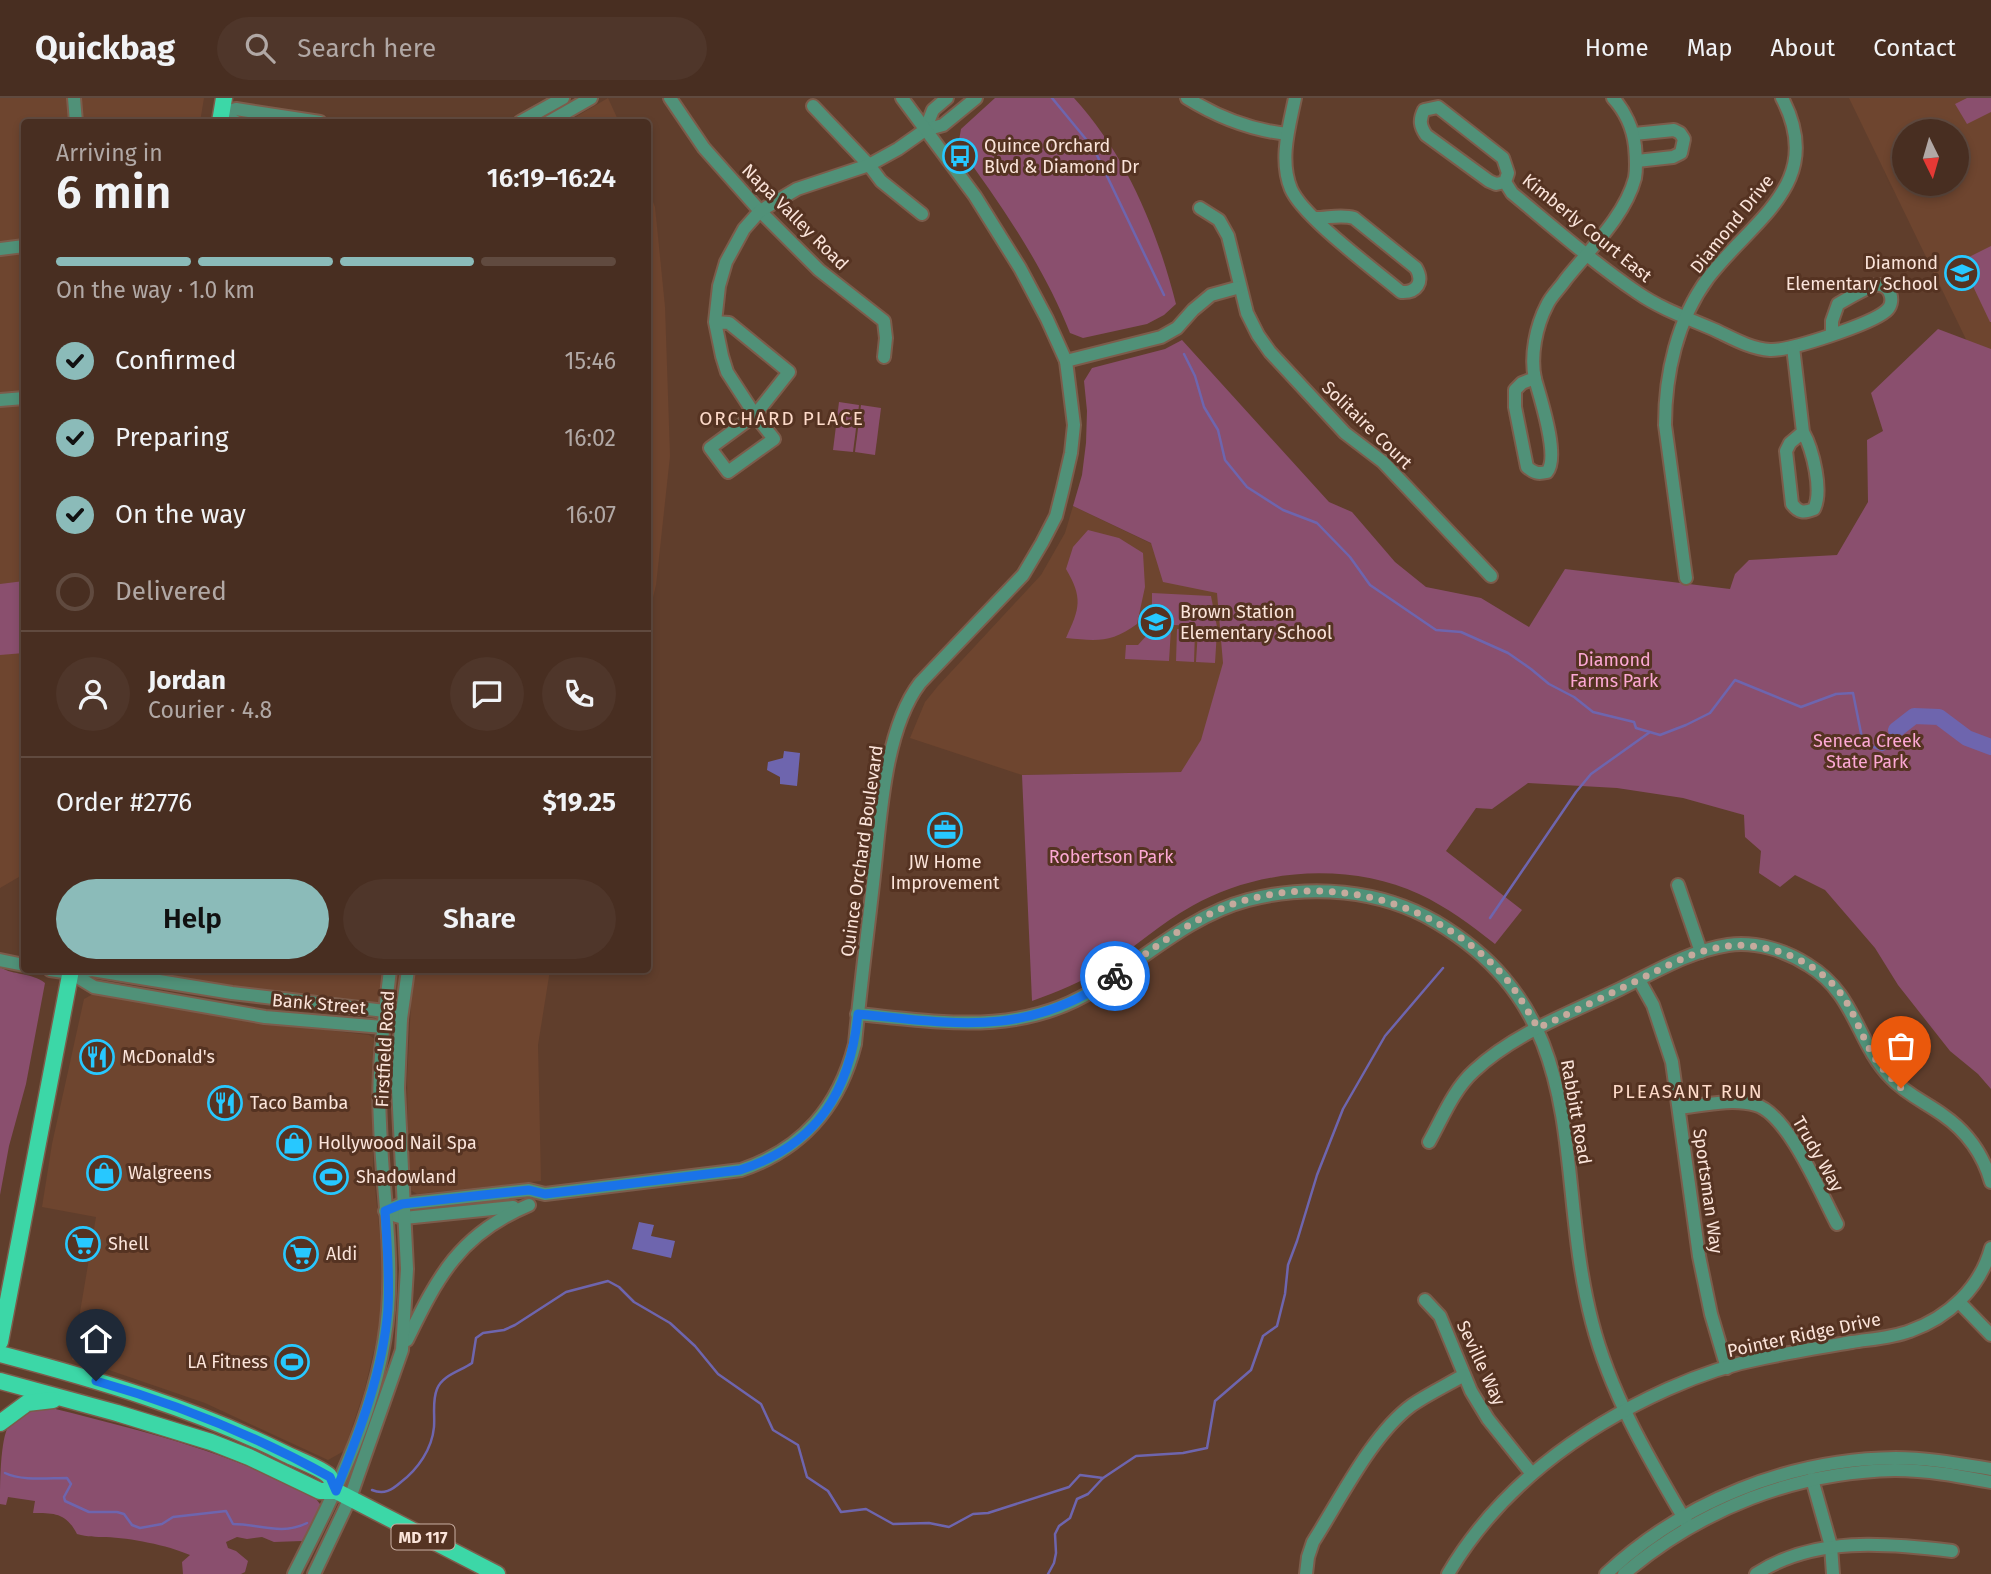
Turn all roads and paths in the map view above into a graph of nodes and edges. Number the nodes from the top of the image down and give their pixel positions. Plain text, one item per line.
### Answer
1 (74, 98) edge
2 (563, 98) edge
3 (591, 98) edge
4 (901, 98) edge
5 (947, 98) edge
6 (976, 98) edge
7 (1187, 98) edge
8 (1295, 98) edge
9 (1613, 98) edge
10 (672, 99) edge
11 (1786, 99) edge
12 (813, 106) dead end
13 (222, 111) edge
14 (76, 119) edge
15 (301, 119) edge
16 (525, 119) edge
17 (554, 119) edge
18 (925, 130) junction
19 (1287, 134) junction
20 (1634, 134) junction
21 (1637, 161) junction
22 (869, 165) junction
23 (1505, 182) junction
24 (1200, 208) dead end
25 (760, 211) junction
26 (922, 214) dead end
27 (1315, 219) junction
28 (21, 246) edge
29 (0, 249) edge
30 (1586, 254) junction
31 (1240, 287) junction
32 (1686, 317) junction
33 (715, 322) junction
34 (1832, 334) junction
35 (1793, 347) junction
36 (884, 358) dead end
37 (1066, 361) junction
38 (1535, 378) junction
39 (21, 398) edge
40 (0, 400) edge
41 (755, 415) junction
42 (1803, 432) junction
43 (1491, 576) dead end
44 (1686, 578) dead end
45 (1678, 885) dead end
46 (1701, 952) junction
47 (0, 960) edge
48 (21, 964) edge
49 (71, 973) edge
50 (73, 973) edge
51 (111, 973) edge
52 (390, 973) edge
53 (408, 973) edge
54 (1639, 980) junction
55 (385, 1011) junction
56 (858, 1014) junction
57 (401, 1019) junction
58 (383, 1027) junction
59 (1538, 1028) junction
60 (1680, 1108) junction
61 (1429, 1143) dead end
62 (1991, 1182) edge
63 (545, 1194) junction
64 (402, 1204) junction
65 (529, 1205) junction
66 (385, 1211) junction
67 (404, 1219) junction
68 (1837, 1224) dead end
69 (1991, 1248) edge
70 (4, 1298) edge
71 (1425, 1300) dead end
72 (1959, 1302) junction
73 (1991, 1335) edge
74 (0, 1342) edge
75 (402, 1350) junction
76 (0, 1354) edge
77 (1727, 1368) junction
78 (1464, 1375) junction
79 (0, 1381) edge
80 (66, 1400) junction
81 (1625, 1411) junction
82 (117, 1413) junction
83 (195, 1414) junction
84 (0, 1423) edge
85 (1991, 1469) edge
86 (1532, 1474) junction
87 (1812, 1479) junction
88 (1991, 1482) edge
89 (343, 1495) junction
90 (1686, 1522) junction
91 (1831, 1546) junction
92 (1952, 1551) dead end
93 (295, 1574) edge
94 (314, 1574) edge
95 (497, 1574) edge
96 (1306, 1574) edge
97 (1448, 1574) edge
98 (1606, 1574) edge
99 (1624, 1574) edge
100 (1756, 1574) edge
101 (1833, 1574) edge

1 - 14 street
2 - 16 street
3 - 17 street
4 - 18 street, Quince Orchard Boulevard
5 - 18 street
6 - 18 street
7 - 19 street
8 - 19 street
9 - 20 street
10 - 25 street, Napa Valley Road
11 - 32 street, Diamond Drive
12 - 22 street
13 - 15 street
18 - 22 street
18 - 37 street, Quince Orchard Boulevard
19 - 27 street
20 - 21 street
20 - 21 street
21 - 30 street
22 - 25 street
22 - 26 street
23 - 23 street, Kimberly Court East
23 - 30 street, Kimberly Court East
24 - 31 street, Solitaire Court
25 - 33 street
25 - 36 street, Napa Valley Road
27 - 27 street
28 - 29 street
30 - 32 street, Kimberly Court East
30 - 38 street
31 - 37 street
31 - 43 street, Solitaire Court
32 - 35 street, Kimberly Court East
32 - 44 street, Diamond Drive
33 - 41 street
33 - 41 street
34 - 34 street, Kimberly Court East
34 - 35 street, Kimberly Court East
35 - 42 street
37 - 56 street, Quince Orchard Boulevard
38 - 38 street
39 - 40 street
41 - 41 street
42 - 42 street
45 - 46 street
46 - 54 street
46 - 62 street
47 - 48 street
49 - 70 main road
50 - 58 street, Bank Street
51 - 55 street, Bank Street
52 - 55 street, Firstfield Road
53 - 57 street, Firstfield Road
54 - 59 street
54 - 60 street, Sportsman Way
55 - 57 street, Bank Street
55 - 58 street, Firstfield Road
56 - 59 street, Rabbitt Road
56 - 63 street, Quince Orchard Boulevard
57 - 58 street, Bank Street
57 - 64 street, Firstfield Road
58 - 66 street, Firstfield Road
59 - 61 street
59 - 81 street, Rabbitt Road
60 - 68 street, Trudy Way
60 - 77 street, Sportsman Way
63 - 64 street, Quince Orchard Boulevard
63 - 65 street, Quince Orchard Boulevard
64 - 66 street, Quince Orchard Boulevard
64 - 67 street, Firstfield Road
65 - 67 street, Quince Orchard Boulevard
65 - 75 street
66 - 67 street, Quince Orchard Boulevard
66 - 89 street, Firstfield Road
67 - 75 street, Firstfield Road
69 - 72 street, Pointer Ridge Drive
70 - 74 main road
71 - 78 street, Seville Way
72 - 73 street
72 - 77 street, Pointer Ridge Drive
75 - 89 street, Firstfield Road
76 - 83 main road, MD 117
77 - 81 street, Pointer Ridge Drive
78 - 86 street, Seville Way
78 - 96 street
79 - 80 main road, MD 117
80 - 82 main road, MD 117
80 - 84 main road
81 - 86 street, Pointer Ridge Drive
81 - 90 street, Rabbitt Road
82 - 83 main road
82 - 89 main road, MD 117
83 - 89 main road, MD 117
85 - 90 street
86 - 97 street, Pointer Ridge Drive
87 - 88 street
87 - 90 street
87 - 91 street
89 - 93 street, Firstfield Road
89 - 94 street, Firstfield Road
89 - 95 main road, MD 117
90 - 98 street
90 - 99 street
91 - 92 street
91 - 100 street
91 - 101 street

